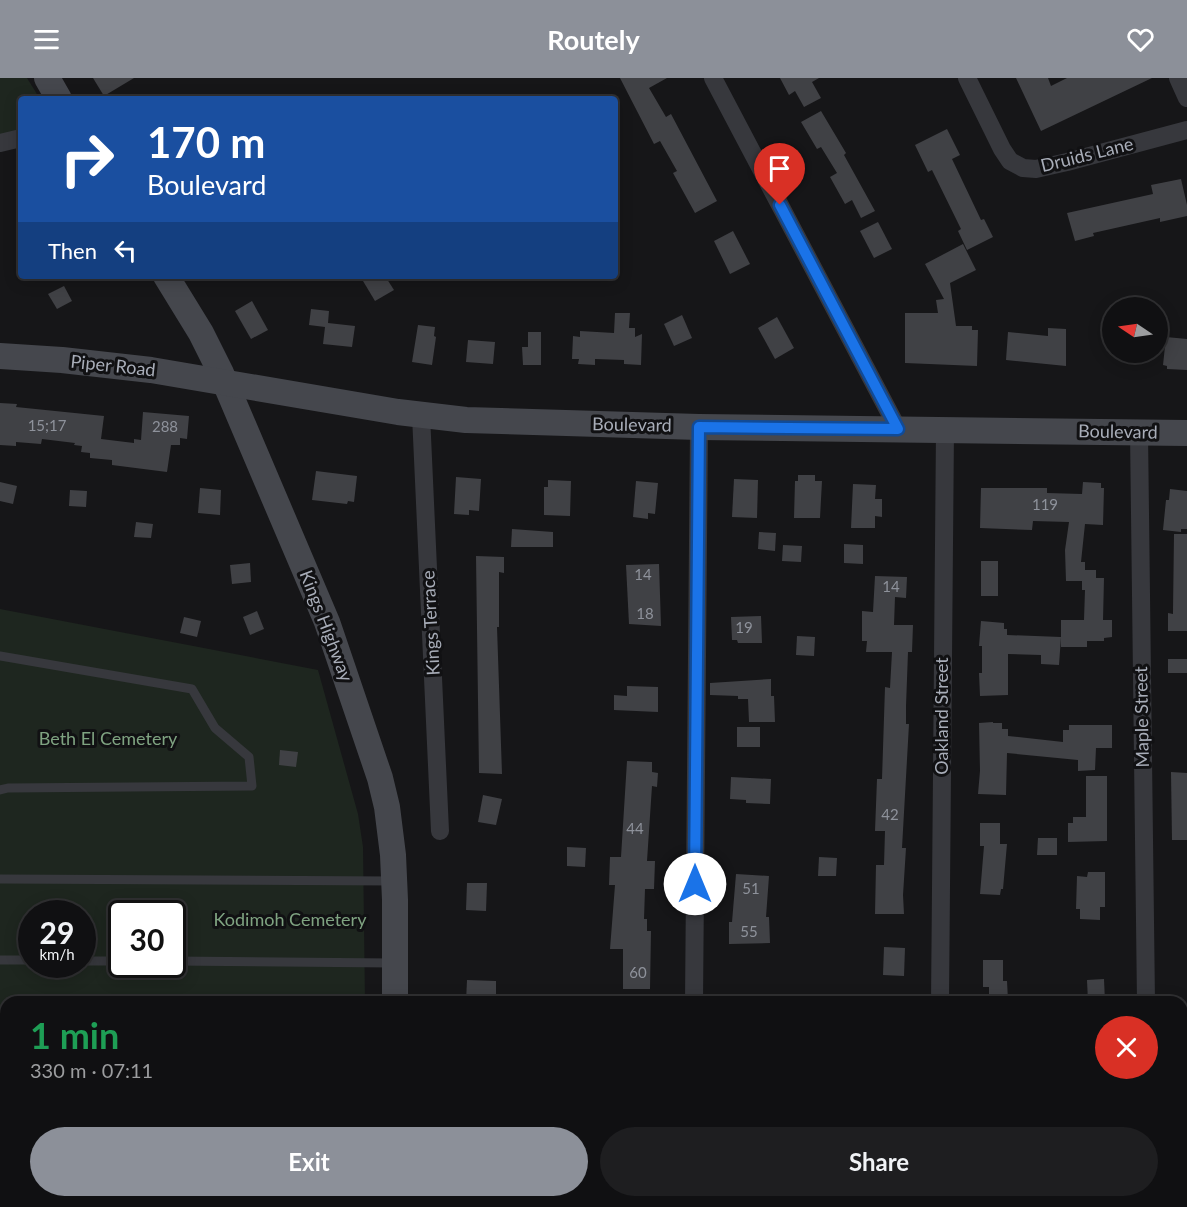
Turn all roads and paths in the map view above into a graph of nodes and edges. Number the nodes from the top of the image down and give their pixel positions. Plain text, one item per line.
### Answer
1 (46, 78) edge
2 (713, 78) edge
3 (967, 78) edge
4 (1178, 78) edge
5 (57, 96) edge
6 (1187, 98) edge
7 (1187, 130) edge
8 (18, 139) edge
9 (0, 143) edge
10 (168, 279) edge
11 (0, 356) edge
12 (225, 381) junction
13 (422, 415) junction
14 (699, 427) junction
15 (898, 429) junction
16 (945, 430) junction
17 (1138, 432) junction
18 (1187, 433) edge
19 (0, 656) edge
20 (0, 790) edge
21 (440, 831) dead end
22 (0, 879) edge
23 (395, 881) junction
24 (0, 960) edge
25 (18, 960) edge
26 (186, 961) edge
27 (396, 963) junction
28 (395, 996) edge
29 (694, 996) edge
30 (940, 996) edge
31 (1146, 996) edge

1 - 5 main road
2 - 15 street
3 - 7 street, Druids Lane
4 - 6 street
8 - 9 street
10 - 12 main road, Kings Highway
11 - 12 main road, Piper Road
12 - 13 main road, Boulevard
12 - 23 main road, Kings Highway
13 - 14 main road, Boulevard
13 - 21 street, Kings Terrace
14 - 15 main road, Boulevard
14 - 29 street
15 - 16 main road, Boulevard
16 - 17 main road, Boulevard
16 - 30 street, Oakland Street
17 - 18 main road, Boulevard
17 - 31 street, Maple Street
19 - 20 lane
22 - 23 lane
23 - 27 main road, Kings Highway
24 - 25 lane
26 - 27 lane
27 - 28 main road, Kings Highway

